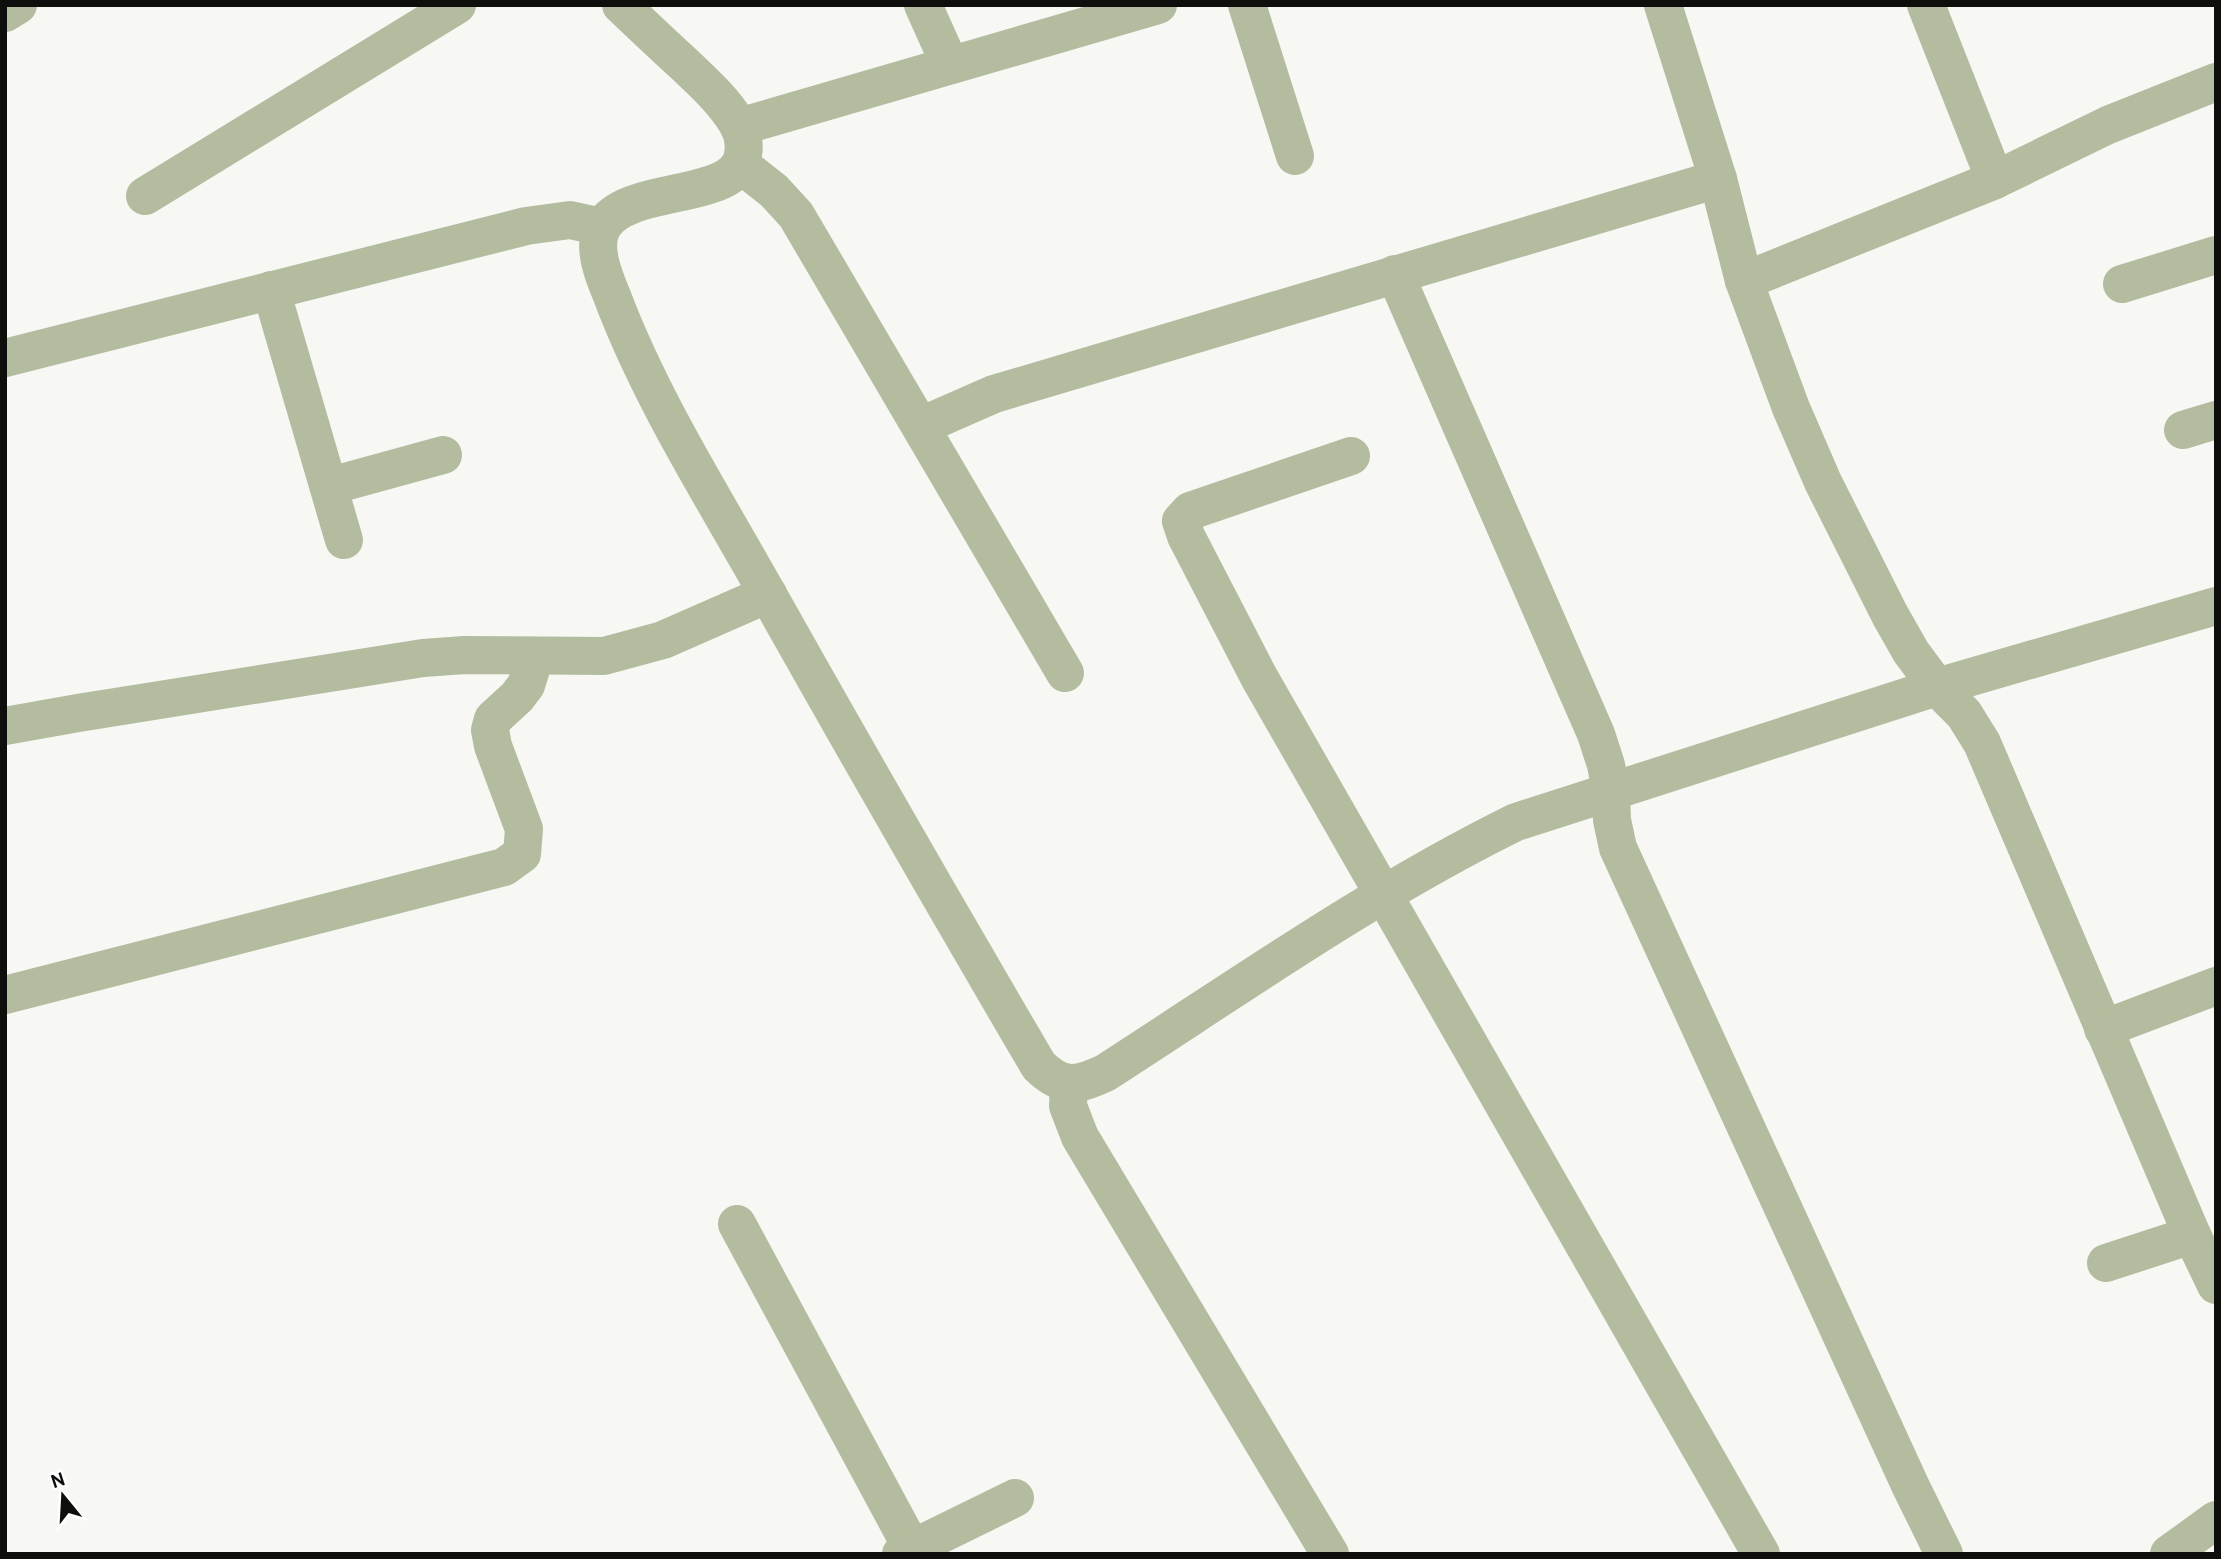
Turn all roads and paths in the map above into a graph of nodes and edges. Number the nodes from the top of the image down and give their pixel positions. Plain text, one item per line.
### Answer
1 (18, 5) edge
2 (457, 5) edge
3 (621, 5) edge
4 (923, 5) edge
5 (1158, 5) edge
6 (1247, 5) edge
7 (1663, 5) edge
8 (1926, 5) edge
9 (5, 13) edge
10 (950, 65) junction
11 (2216, 82) edge
12 (740, 127) junction
13 (1296, 156) dead end
14 (741, 165) junction
15 (1718, 179) junction
16 (1995, 180) junction
17 (145, 195) dead end
18 (602, 227) junction
19 (2216, 255) edge
20 (1395, 274) junction
21 (1744, 281) junction
22 (2122, 284) dead end
23 (271, 290) junction
24 (5, 358) edge
25 (921, 426) junction
26 (443, 455) dead end
27 (1352, 456) dead end
28 (330, 486) junction
29 (344, 540) dead end
30 (768, 594) junction
31 (2216, 606) edge
32 (536, 656) junction
33 (1065, 673) dead end
34 (1937, 687) junction
35 (5, 726) edge
36 (1611, 791) junction
37 (1384, 893) junction
38 (2216, 986) edge
39 (5, 995) edge
40 (2103, 1029) junction
41 (1069, 1083) junction
42 (737, 1224) dead end
43 (2192, 1236) junction
44 (2106, 1263) dead end
45 (2216, 1285) edge
46 (1015, 1498) dead end
47 (2216, 1520) edge
48 (910, 1552) edge
49 (1330, 1554) edge
50 (1761, 1554) edge
51 (1944, 1554) edge
52 (2169, 1554) edge

1 - 9 street
2 - 17 street
3 - 12 street
4 - 10 street
5 - 10 street
6 - 13 street
7 - 15 street
8 - 16 street
10 - 12 street
11 - 16 street
12 - 14 street
14 - 18 street
14 - 25 street
15 - 20 street
15 - 21 street
16 - 21 street
18 - 23 street
18 - 30 street
19 - 22 street
20 - 25 street
20 - 36 street
21 - 34 street
23 - 24 street
23 - 28 street
25 - 33 street
26 - 28 street
27 - 37 street
28 - 29 street
30 - 32 street
30 - 41 street
31 - 34 street
32 - 35 street
32 - 39 street
34 - 36 street
34 - 40 street
36 - 37 street
36 - 51 street
37 - 41 street
37 - 50 street
38 - 40 street
40 - 43 street
41 - 49 street
42 - 48 street
43 - 44 street
43 - 45 street
46 - 48 street
47 - 52 street

